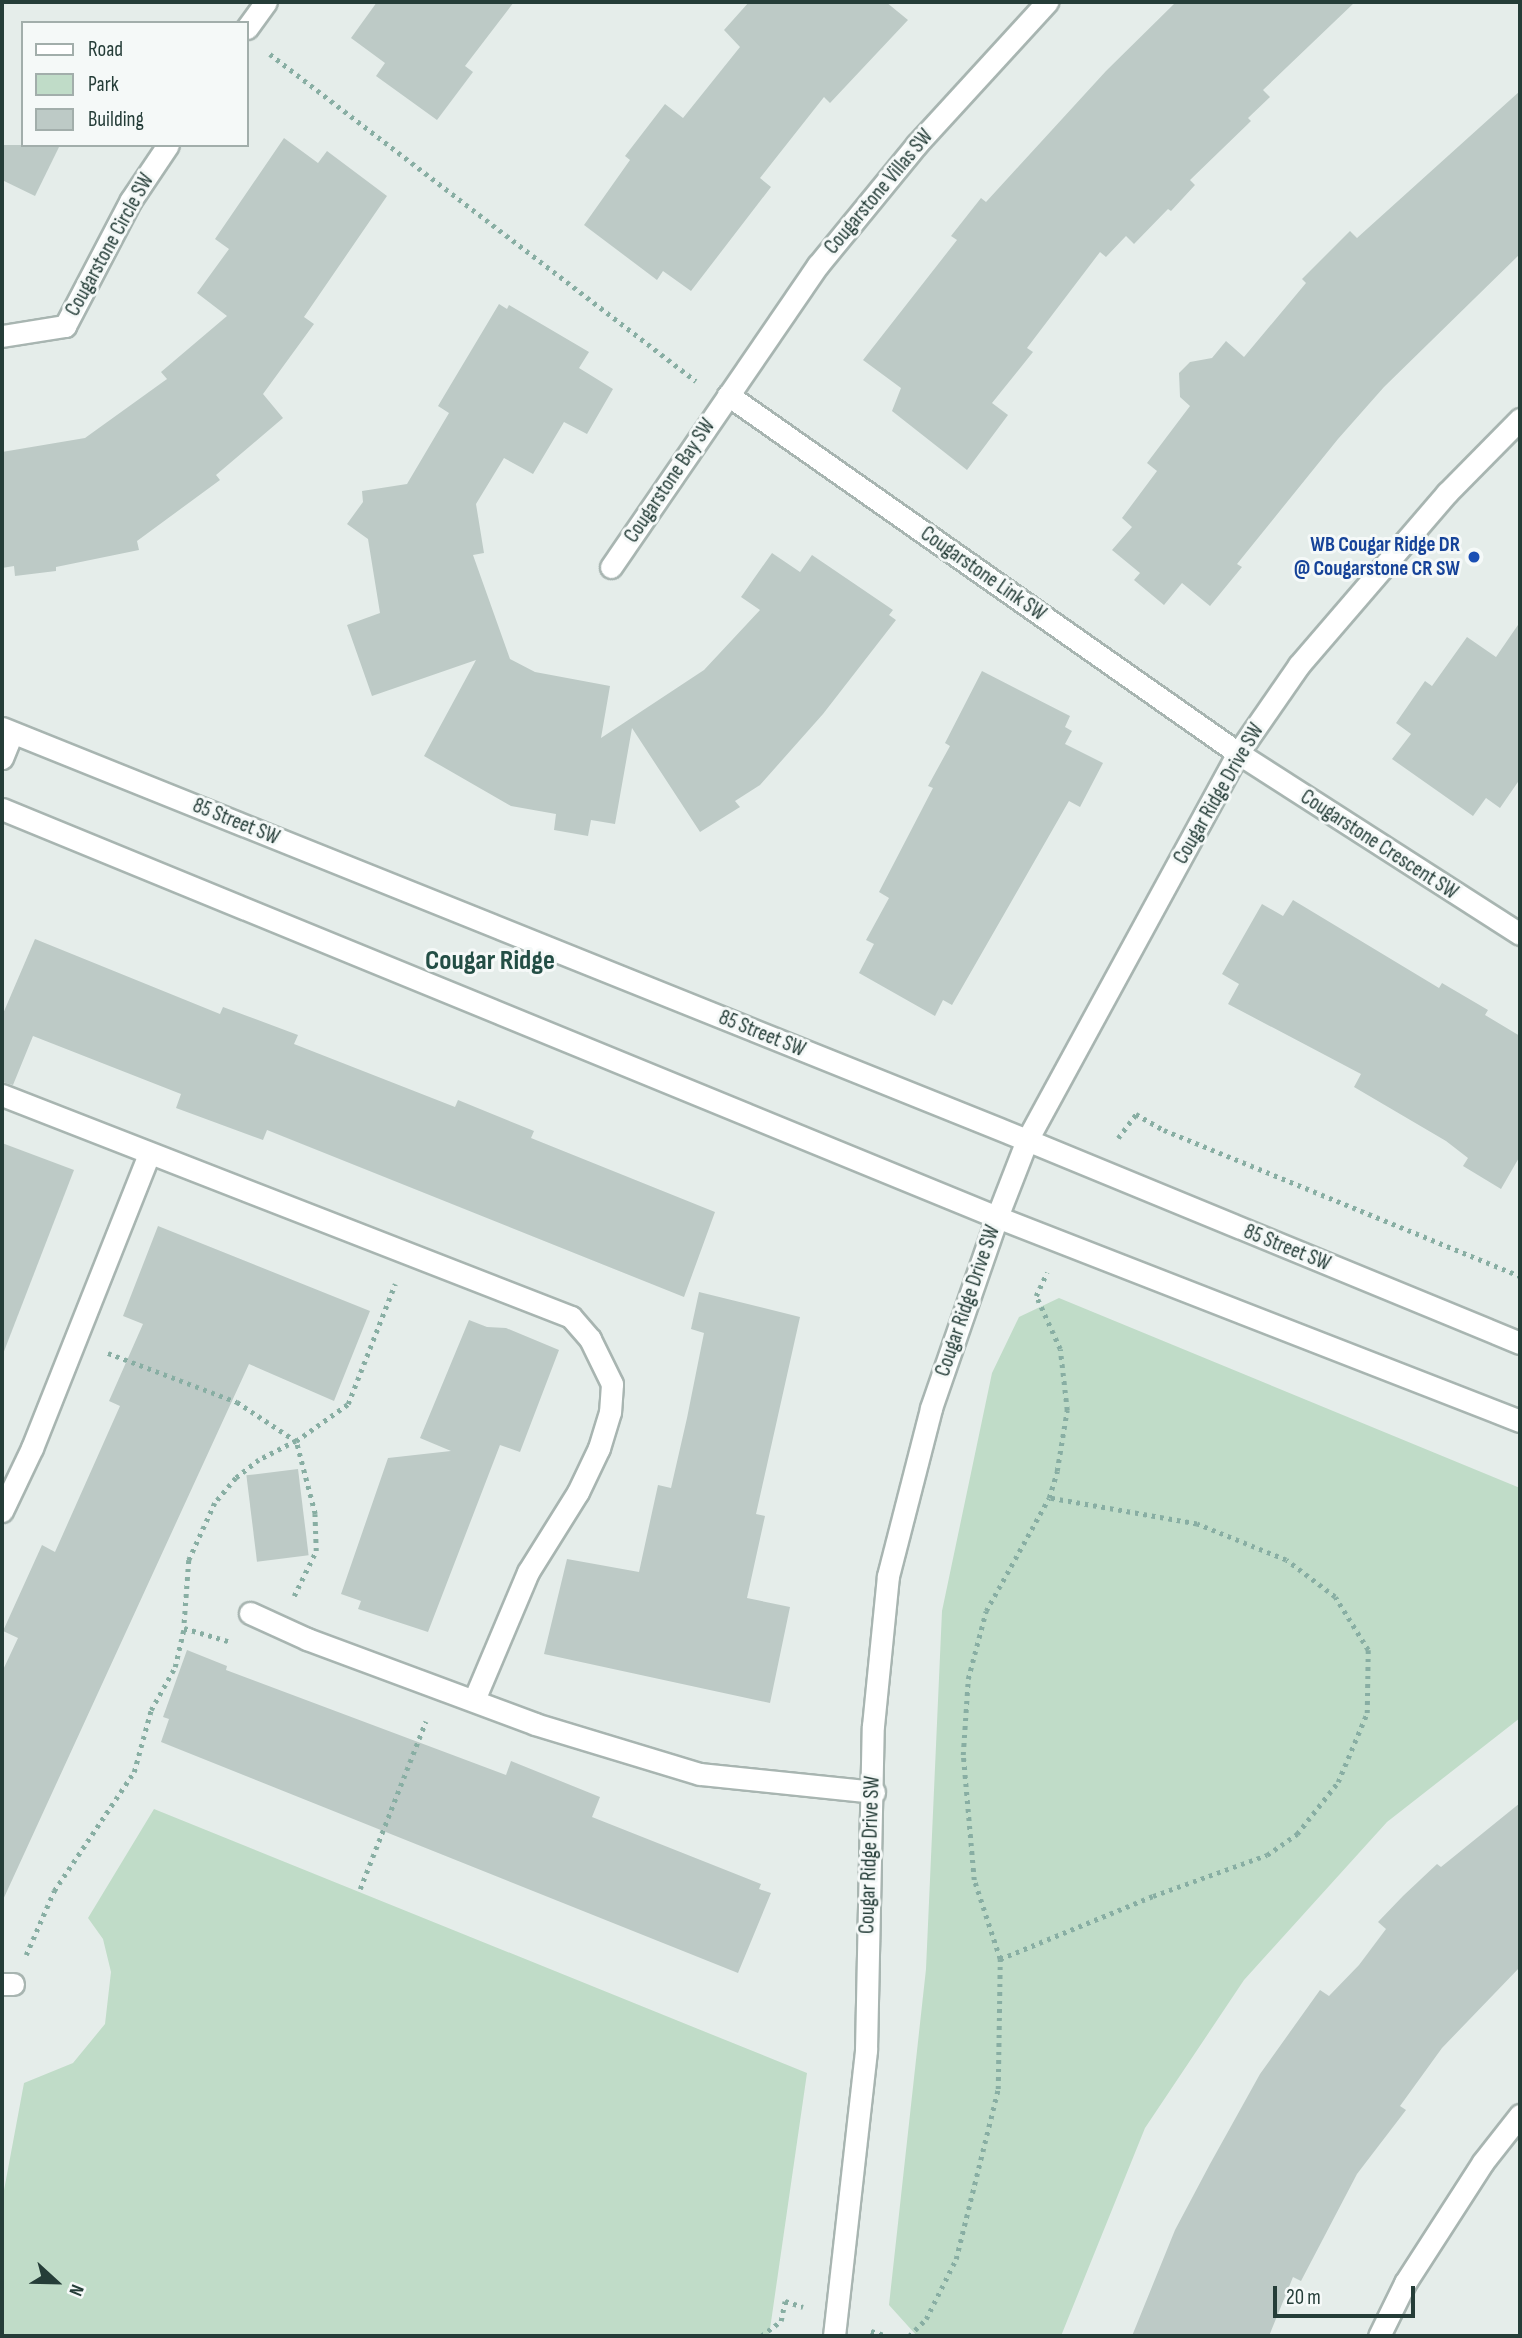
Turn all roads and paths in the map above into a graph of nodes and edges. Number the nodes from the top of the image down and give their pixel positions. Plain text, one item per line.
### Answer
1 (266, 2) edge
2 (1047, 2) edge
3 (252, 36) edge
4 (167, 147) edge
5 (2, 336) edge
6 (728, 395) junction
7 (1520, 419) edge
8 (611, 568) dead end
9 (7, 731) edge
10 (1238, 753) junction
11 (2, 758) edge
12 (2, 809) edge
13 (1520, 934) edge
14 (2, 1095) edge
15 (1136, 1114) dead end
16 (1027, 1140) junction
17 (149, 1154) junction
18 (997, 1217) junction
19 (408, 1253) junction
20 (1520, 1276) edge
21 (1036, 1296) dead end
22 (75, 1341) junction
23 (1520, 1343) edge
24 (1520, 1421) edge
25 (296, 1441) junction
26 (1049, 1497) junction
27 (2, 1511) edge
28 (250, 1613) joint
29 (279, 1625) junction
30 (184, 1628) junction
31 (439, 1688) junction
32 (474, 1700) junction
33 (874, 1792) junction
34 (360, 1889) dead end
35 (1000, 1959) junction
36 (8, 1984) edge
37 (1520, 2115) edge
38 (785, 2301) dead end
39 (761, 2336) edge
40 (834, 2336) edge
41 (909, 2336) edge
42 (1380, 2336) edge

1 - 3 street
2 - 6 street, Cougarstone Villas SW
3 - 6 path
4 - 5 street, Cougarstone Circle SW
6 - 8 street, Cougarstone Bay SW
6 - 10 street, Cougarstone Link SW
7 - 10 street, Cougar Ridge Drive SW
9 - 11 street
9 - 16 street, 85 Street SW
10 - 13 street, Cougarstone Crescent SW
10 - 16 street, Cougar Ridge Drive SW
12 - 18 street
14 - 17 street
15 - 20 path
16 - 18 street, Cougar Ridge Drive SW
16 - 23 street, 85 Street SW
17 - 19 street
17 - 22 street
18 - 24 street
18 - 33 street, Cougar Ridge Drive SW
19 - 25 path
19 - 32 street
21 - 26 path
22 - 25 path
22 - 27 street
25 - 29 path
25 - 30 path
26 - 35 path
26 - 35 path
28 - 29 street
28 - 30 path
29 - 31 street
30 - 36 path
31 - 32 street
31 - 34 path
32 - 33 street
33 - 40 street, Cougar Ridge Drive SW
35 - 41 path
37 - 42 street
38 - 39 path

